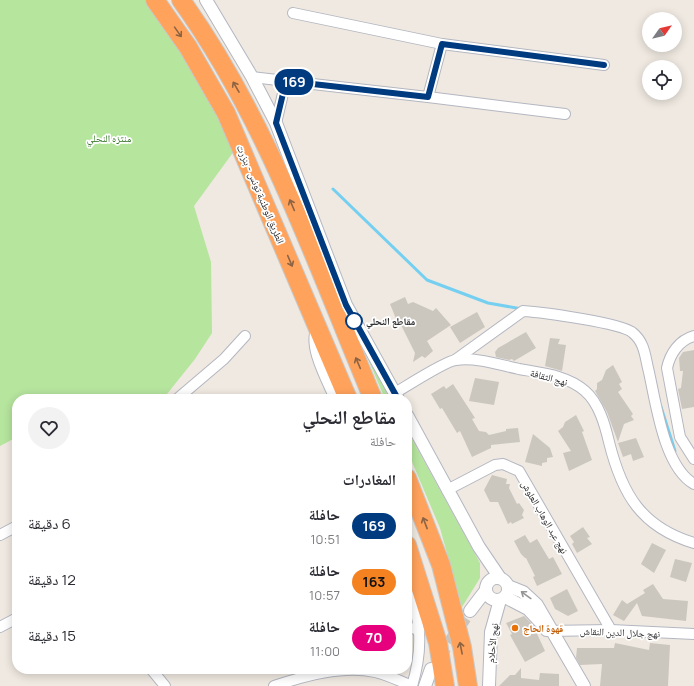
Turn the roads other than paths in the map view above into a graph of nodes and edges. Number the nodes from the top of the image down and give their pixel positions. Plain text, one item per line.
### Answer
1 (155, 0) edge
2 (181, 0) edge
3 (206, 0) edge
4 (293, 13) dead end
5 (442, 44) junction
6 (604, 65) dead end
7 (252, 77) junction
8 (286, 81) junction
9 (428, 97) junction
10 (565, 114) dead end
11 (276, 123) junction
12 (318, 327) junction
13 (245, 336) dead end
14 (694, 336) edge
15 (455, 360) junction
16 (183, 394) edge
17 (333, 394) edge
18 (346, 394) edge
19 (371, 394) edge
20 (396, 394) edge
21 (400, 394) edge
22 (412, 425) edge
23 (694, 459) edge
24 (694, 484) edge
25 (447, 490) junction
26 (412, 491) edge
27 (12, 529) edge
28 (0, 535) edge
29 (694, 543) edge
30 (479, 547) junction
31 (412, 561) edge
32 (487, 586) junction
33 (503, 590) junction
34 (412, 599) edge
35 (470, 611) tunnel mouth
36 (12, 621) edge
37 (0, 627) edge
38 (412, 628) edge
39 (419, 630) junction
40 (549, 630) junction
41 (611, 630) junction
42 (694, 634) edge
43 (431, 669) tunnel mouth
44 (154, 674) edge
45 (310, 674) edge
46 (379, 674) edge
47 (165, 686) edge
48 (274, 686) edge
49 (412, 686) edge
50 (425, 686) edge
51 (445, 686) edge
52 (468, 686) edge
53 (489, 686) edge
54 (576, 686) edge
55 (584, 686) edge

1 -> 12 highway, الطريق الوطنية تونس - بنزرت
19 -> 2 highway
3 - 7 street
4 - 5 street
5 - 6 street
5 - 9 street
7 - 8 street
7 - 11 street
8 - 9 street
8 - 11 street
9 - 10 street
11 - 20 street
12 - 17 street
12 - 18 highway, الطريق الوطنية تونس - بنزرت
13 - 16 street
14 - 23 street
15 - 21 street
15 - 24 street
15 - 29 street, نهج الثقافة
22 - 25 street
25 - 30 street
25 - 41 street, نهج عبد الوهاب العلوش
52 -> 26 highway
27 - 28 street
30 - 32 street
30 - 33 street
31 - 51 highway
32 - 33 street
32 - 33 street
32 - 35 street
33 - 40 street
33 - 53 street, نهج الأحلام
34 - 39 street
36 - 37 street
38 - 39 street
39 - 49 street
40 - 41 street, نهج جلال الدين النقاش
40 - 54 street
40 - 55 street
41 - 42 street, نهج جلال الدين النقاش
43 - 50 street
44 - 47 street
45 - 48 street
46 - 49 street

